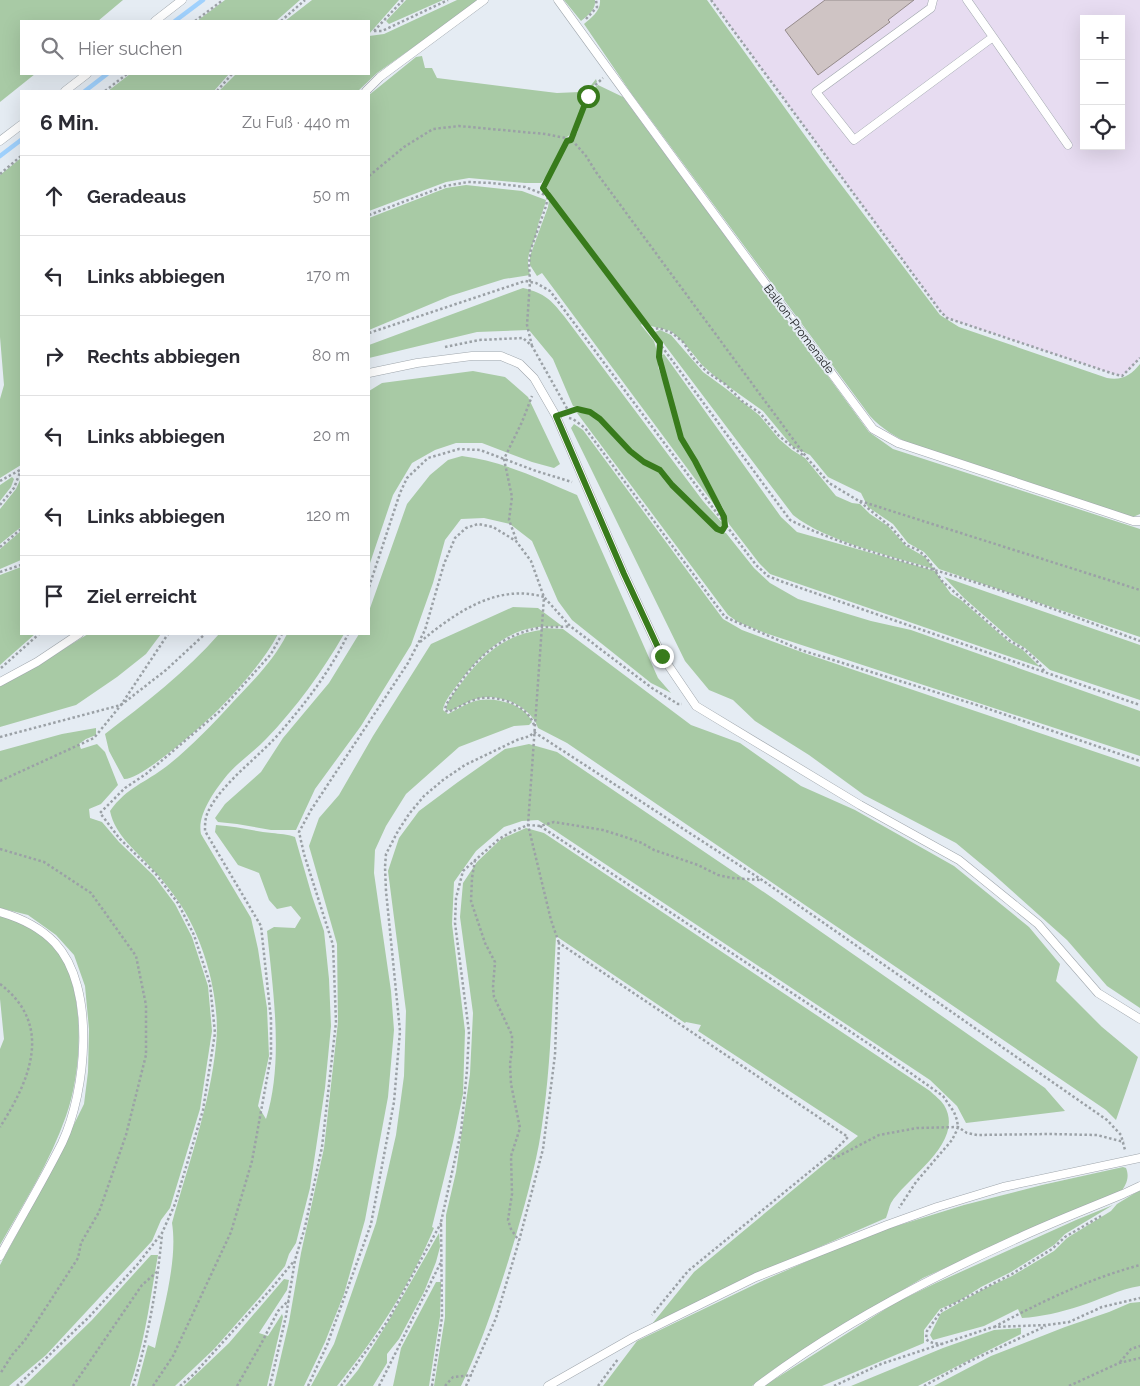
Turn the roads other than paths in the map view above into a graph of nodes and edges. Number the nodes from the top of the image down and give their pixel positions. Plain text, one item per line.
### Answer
1 (182, 0) edge
2 (484, 0) edge
3 (558, 0) edge
4 (933, 0) edge
5 (967, 0) edge
6 (156, 20) edge
7 (993, 37) junction
8 (86, 75) edge
9 (66, 90) edge
10 (367, 90) edge
11 (20, 126) edge
12 (0, 141) edge
13 (1068, 145) dead end
14 (370, 373) edge
15 (1140, 521) edge
16 (78, 635) edge
17 (0, 682) edge
18 (0, 912) edge
19 (1140, 1019) edge
20 (1140, 1158) edge
21 (1140, 1186) edge
22 (0, 1256) edge
23 (548, 1386) edge
24 (758, 1386) edge

1 - 6 lane
2 - 10 lane
3 - 15 lane, Balkon-Promenade
4 - 7 lane
5 - 7 lane
7 - 13 lane
8 - 9 lane
11 - 12 lane
14 - 19 lane
16 - 17 lane
18 - 22 lane
20 - 23 lane
21 - 24 lane

